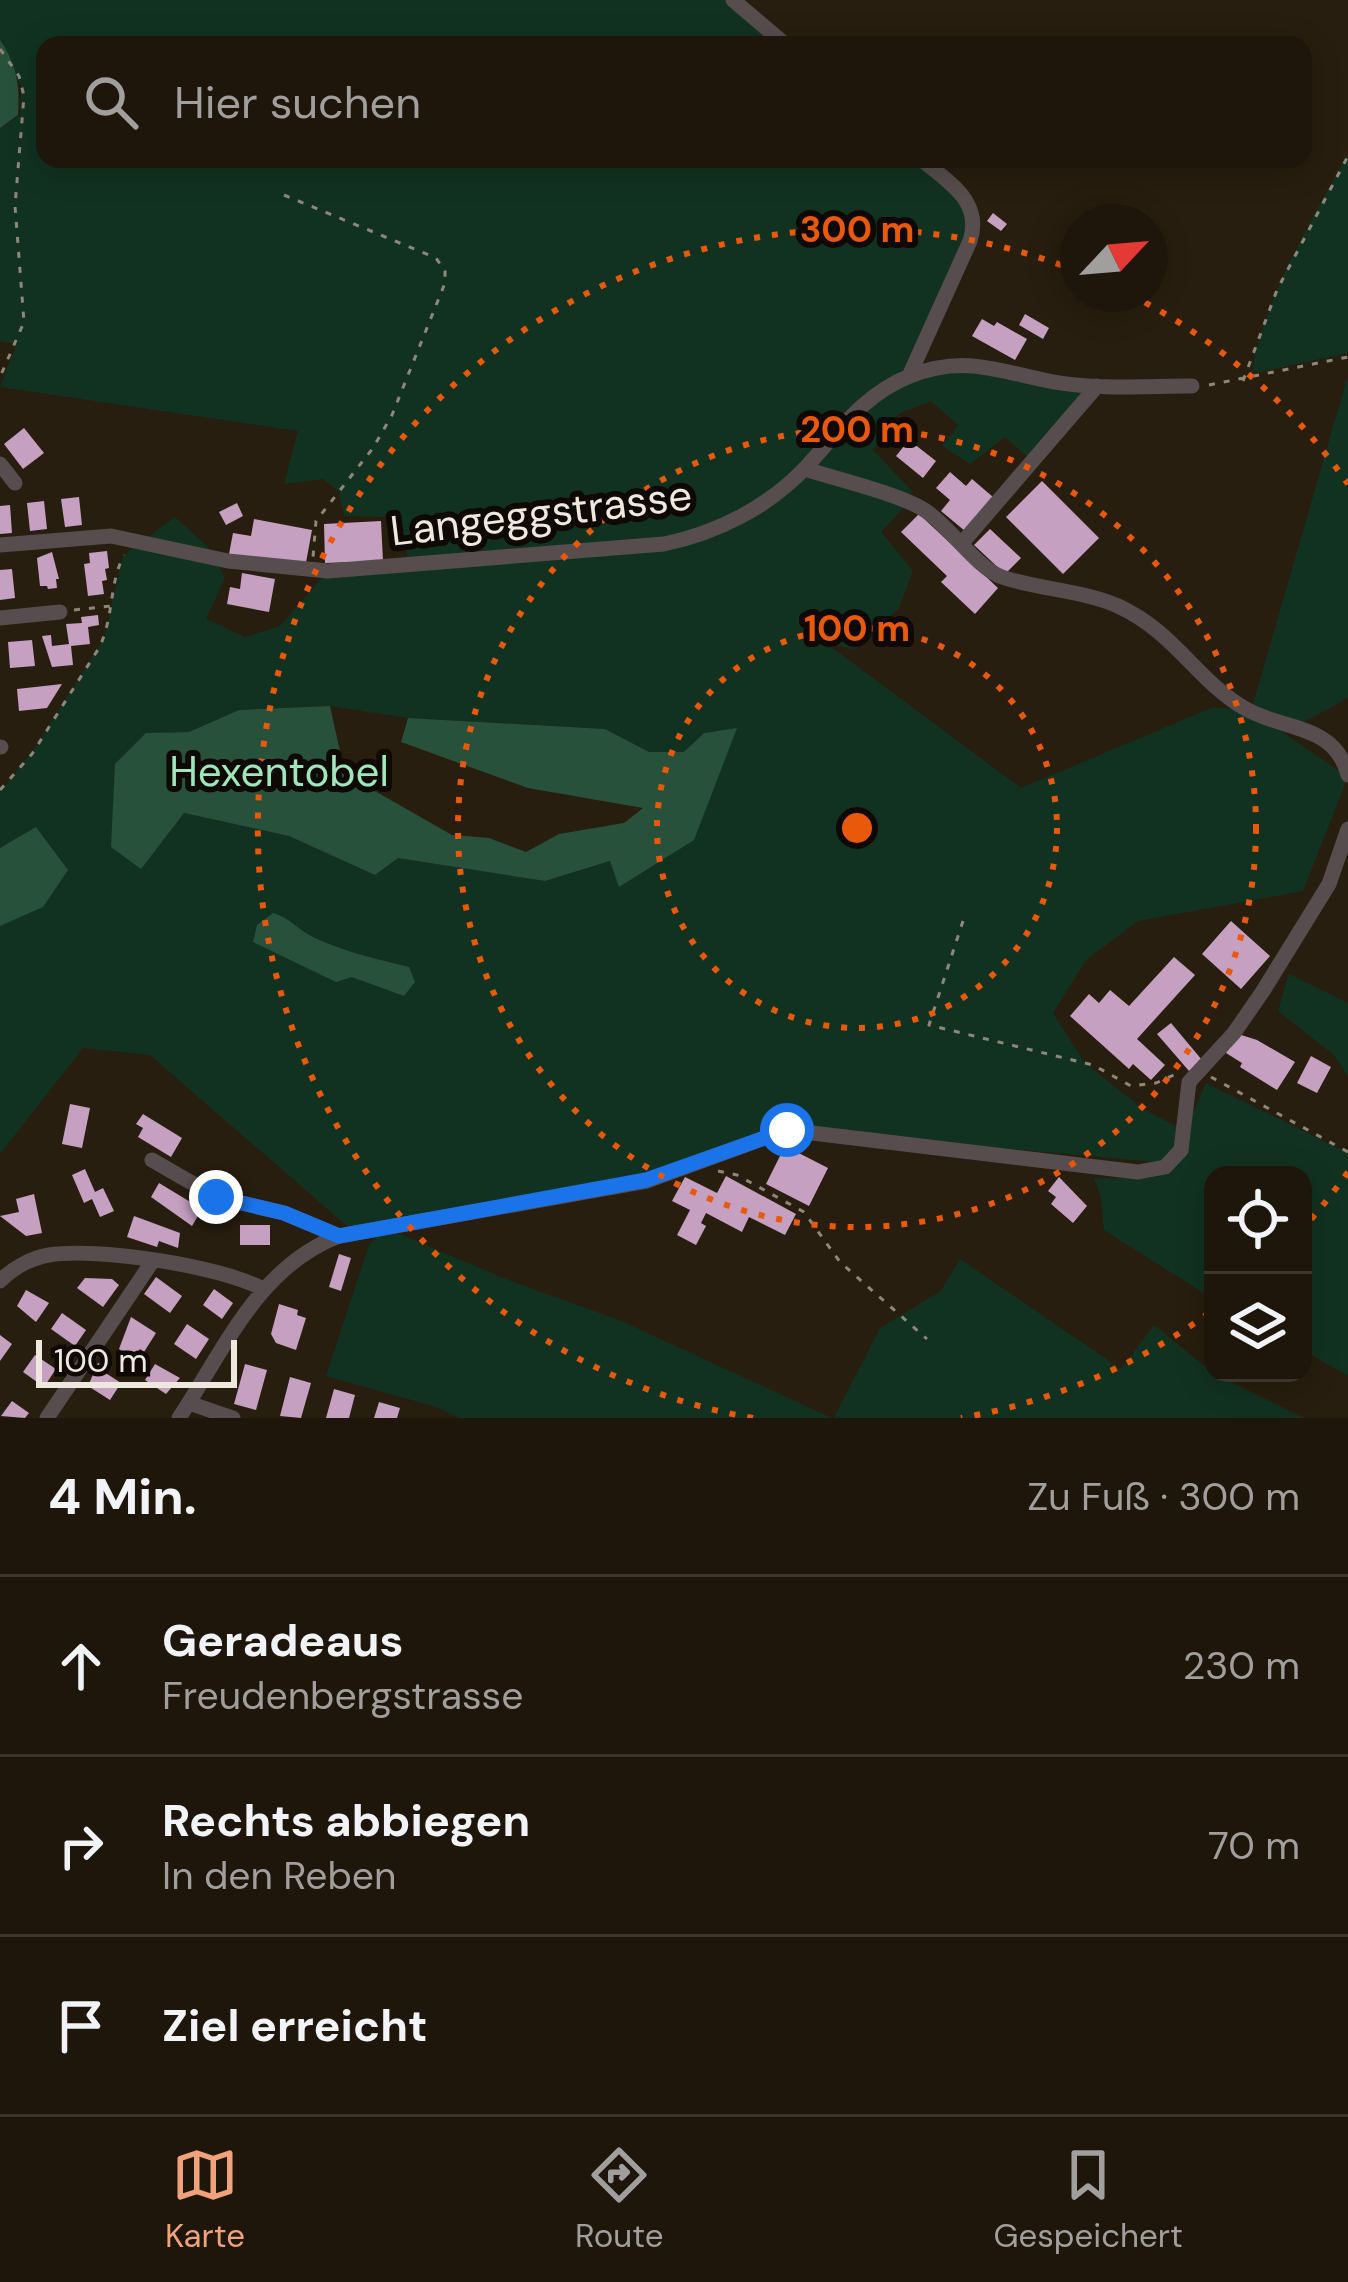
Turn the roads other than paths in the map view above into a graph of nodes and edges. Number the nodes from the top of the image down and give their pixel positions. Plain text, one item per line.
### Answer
1 (733, 0) edge
2 (775, 36) edge
3 (931, 168) edge
4 (909, 376) junction
5 (1096, 386) junction
6 (1192, 386) road end
7 (0, 464) edge
8 (805, 469) junction
9 (15, 483) dead end
10 (962, 543) junction
11 (0, 545) edge
12 (60, 611) road end
13 (0, 618) edge
14 (1348, 776) edge
15 (1348, 829) edge
16 (152, 1160) dead end
17 (339, 1236) junction
18 (152, 1262) junction
19 (0, 1281) edge
20 (263, 1289) junction
21 (184, 1411) edge
22 (46, 1418) edge
23 (233, 1418) edge

1 - 2 street
3 - 4 street
4 - 5 street, Langeggstrasse
4 - 8 street, Langeggstrasse
5 - 6 street, Langeggstrasse
5 - 10 street
7 - 9 street
8 - 10 street
8 - 11 street, Langeggstrasse
10 - 14 street
12 - 13 street
15 - 17 street
16 - 17 street
17 - 20 street
18 - 19 street
18 - 20 street
18 - 22 street
20 - 21 street
21 - 23 street

